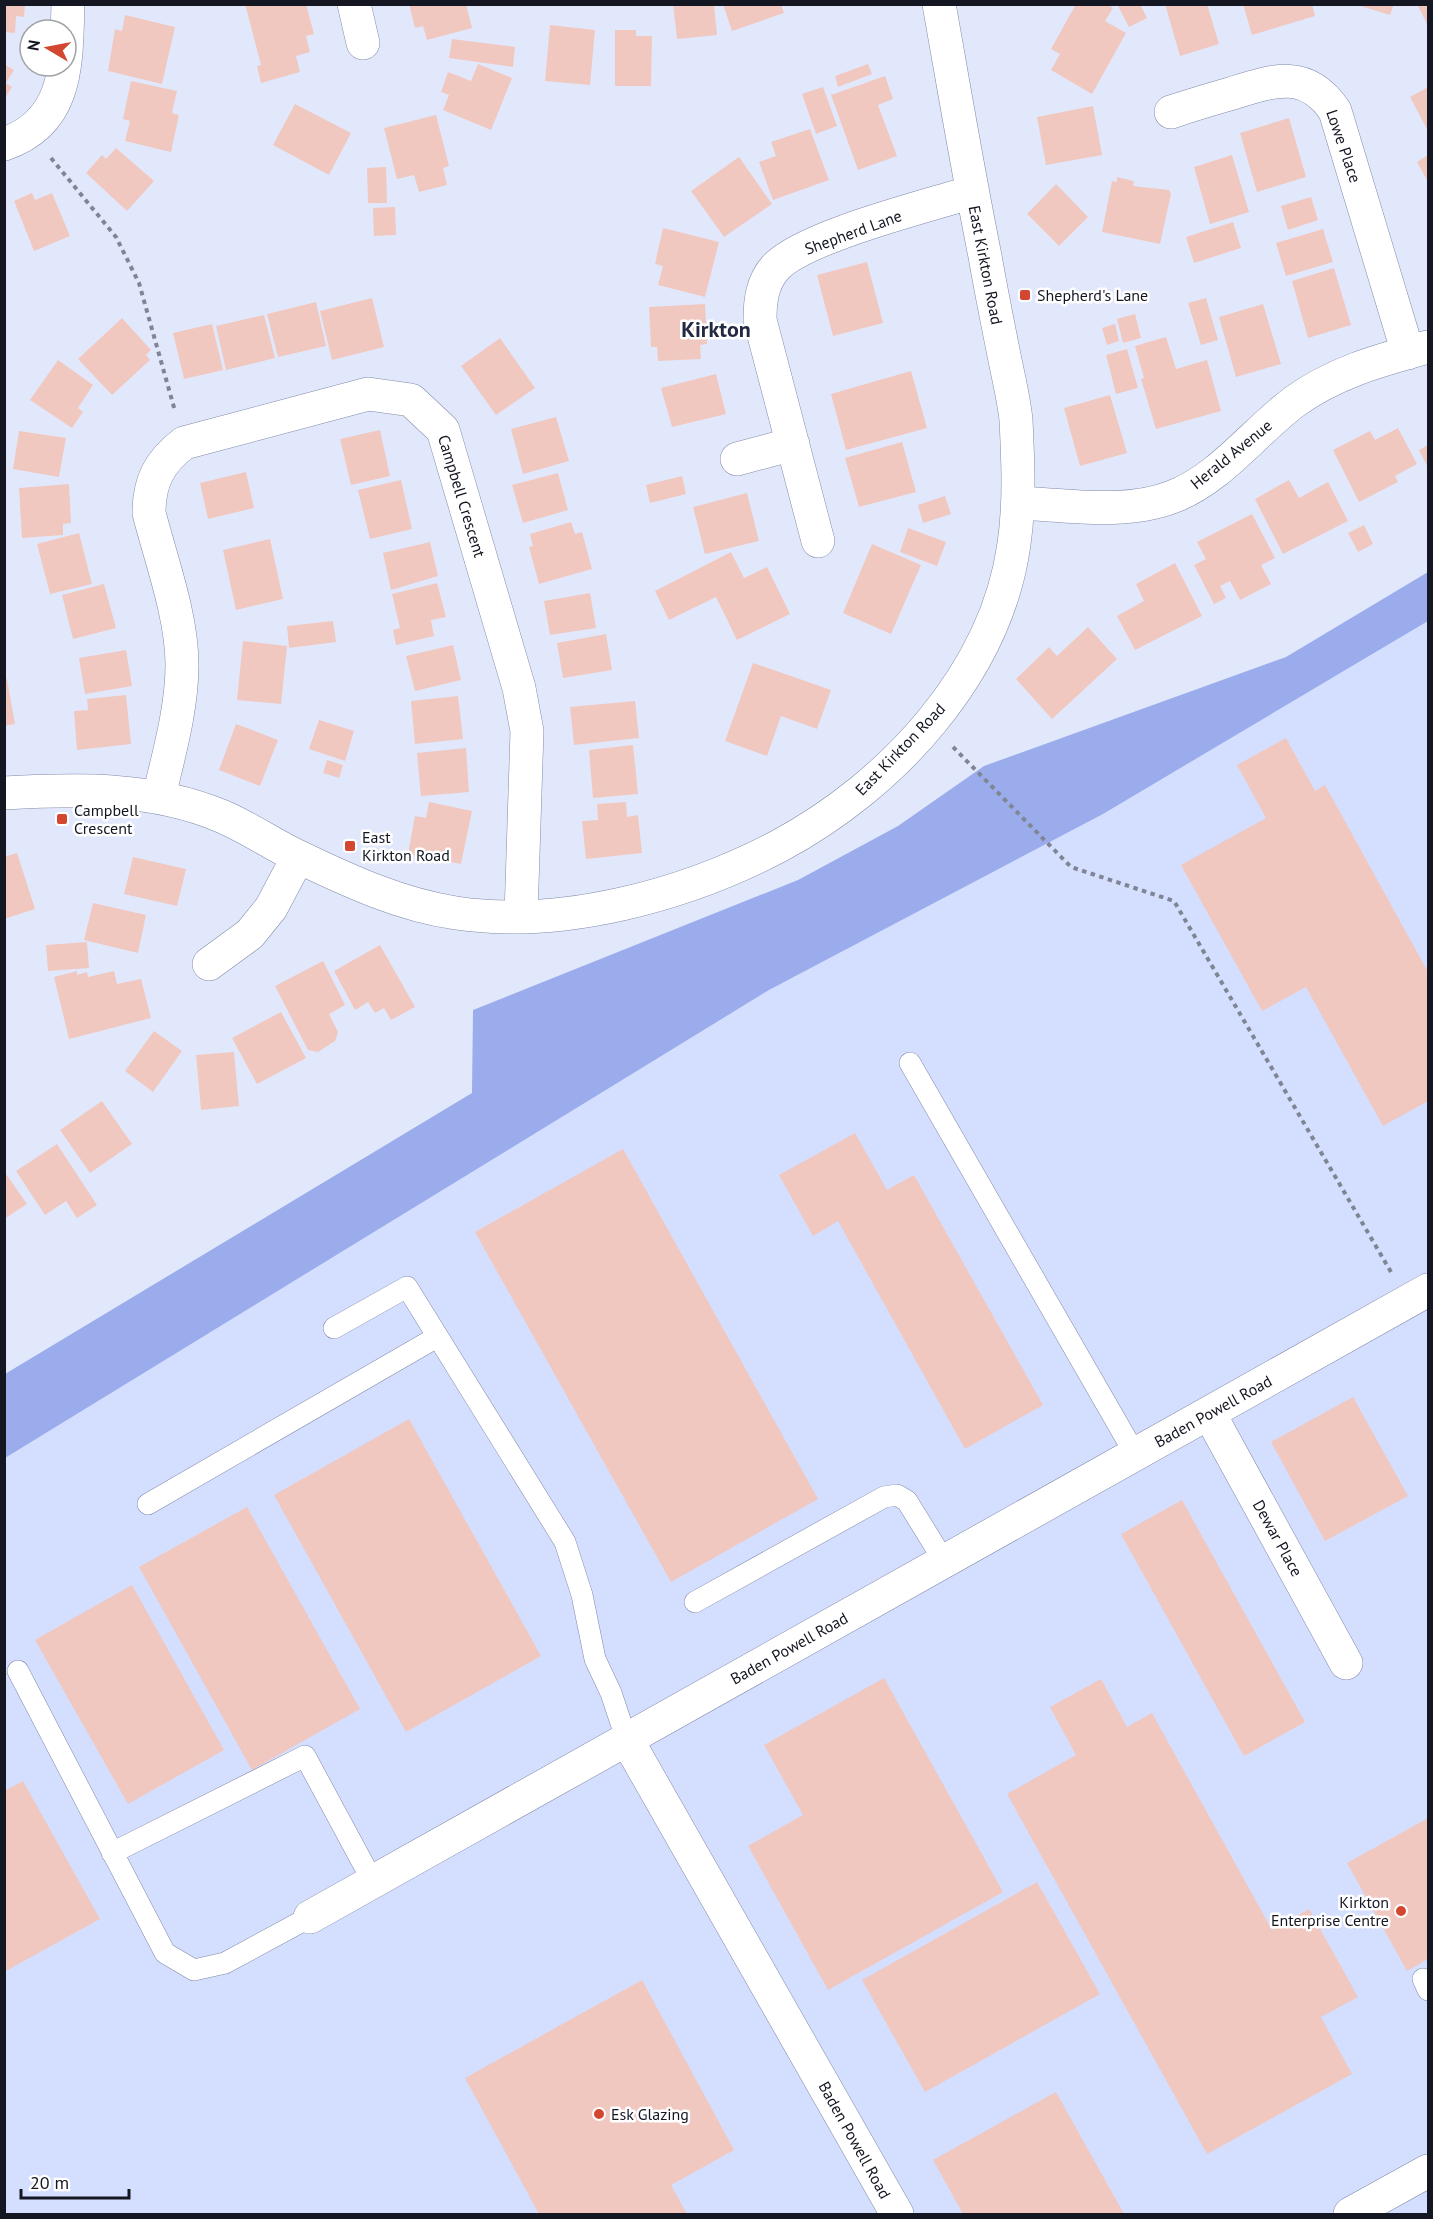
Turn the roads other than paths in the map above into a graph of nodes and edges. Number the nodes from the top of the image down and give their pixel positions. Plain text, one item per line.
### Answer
1 (68, 4) edge
2 (354, 4) edge
3 (939, 4) edge
4 (363, 43) dead end
5 (1171, 112) dead end
6 (17, 138) edge
7 (972, 192) junction
8 (1418, 350) edge
9 (793, 444) junction
10 (737, 459) dead end
11 (1018, 503) junction
12 (818, 541) dead end
13 (4, 793) edge
14 (159, 796) junction
15 (298, 857) junction
16 (521, 916) junction
17 (209, 964) dead end
18 (910, 1063) dead end
19 (1419, 1296) edge
20 (334, 1329) dead end
21 (437, 1337) junction
22 (1209, 1413) junction
23 (1135, 1454) junction
24 (148, 1504) dead end
25 (944, 1561) junction
26 (696, 1602) dead end
27 (1346, 1663) dead end
28 (18, 1671) dead end
29 (626, 1738) junction
30 (112, 1853) junction
31 (373, 1882) junction
32 (310, 1917) joint
33 (1428, 2171) edge
34 (897, 2214) edge
35 (1350, 2214) edge

1 - 6 street
2 - 4 street
3 - 7 street, East Kirkton Road
5 - 8 street, Lowe Place
7 - 9 street, Shepherd Lane
7 - 11 street, East Kirkton Road
8 - 11 street, Herald Avenue
9 - 10 street
9 - 12 street, Shepherd Lane
11 - 16 street, East Kirkton Road
13 - 14 street, East Kirkton Road
14 - 15 street, East Kirkton Road
14 - 16 street, Campbell Crescent
15 - 16 street, East Kirkton Road
15 - 17 street
18 - 23 lane
19 - 22 street, Baden Powell Road
20 - 21 lane
21 - 24 lane
21 - 29 lane
22 - 23 street, Baden Powell Road
22 - 27 street, Dewar Place
23 - 25 street, Baden Powell Road
25 - 26 lane
25 - 29 street, Baden Powell Road
28 - 30 lane
29 - 31 street
29 - 34 street, Baden Powell Road
30 - 31 lane
30 - 32 lane
31 - 32 street
33 - 35 street

